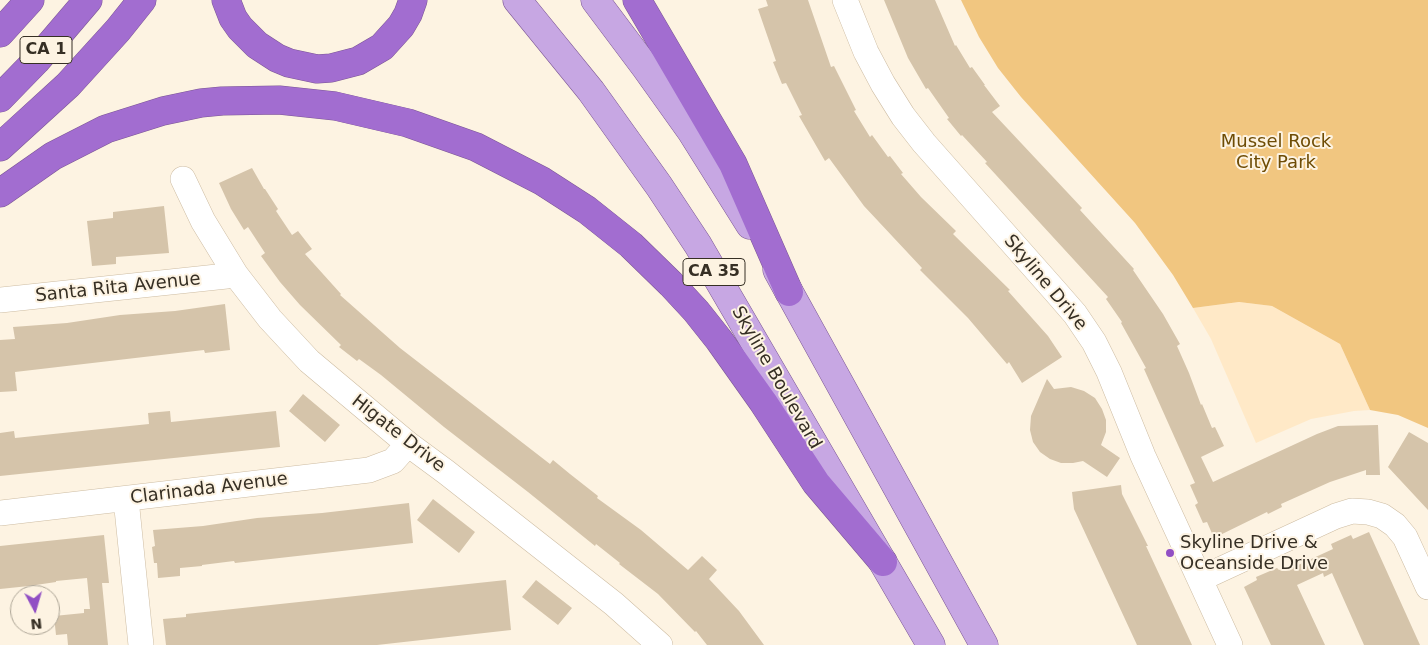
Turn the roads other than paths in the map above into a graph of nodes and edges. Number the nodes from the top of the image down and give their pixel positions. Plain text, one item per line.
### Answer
1 (30, 0) edge
2 (88, 0) edge
3 (142, 0) edge
4 (226, 0) edge
5 (414, 0) edge
6 (517, 0) edge
7 (595, 0) edge
8 (637, 0) edge
9 (845, 0) edge
10 (0, 33) edge
11 (0, 98) edge
12 (0, 147) edge
13 (183, 179) dead end
14 (0, 193) edge
15 (236, 275) junction
16 (790, 292) junction
17 (0, 300) edge
18 (408, 444) junction
19 (126, 500) junction
20 (0, 513) edge
21 (883, 562) junction
22 (1200, 579) junction
23 (1428, 587) edge
24 (141, 645) edge
25 (660, 645) edge
26 (931, 645) edge
27 (984, 645) edge
28 (1230, 645) edge

1 - 10 highway, CA 1
2 - 11 highway, CA 1
3 - 12 highway
4 - 5 highway
6 - 21 main road, Skyline Boulevard / CA 35
7 - 16 main road, CA 35
8 - 16 highway
9 - 22 street, Skyline Drive
13 - 15 street, Higate Drive
14 - 21 highway
15 - 17 street, Santa Rita Avenue
15 - 18 street, Higate Drive
16 - 27 main road, CA 35
18 - 19 street, Clarinada Avenue
18 - 25 street, Higate Drive
19 - 20 street, Clarinada Avenue
19 - 24 street
21 - 26 main road, Skyline Boulevard / CA 35
22 - 23 street
22 - 28 street, Skyline Drive

